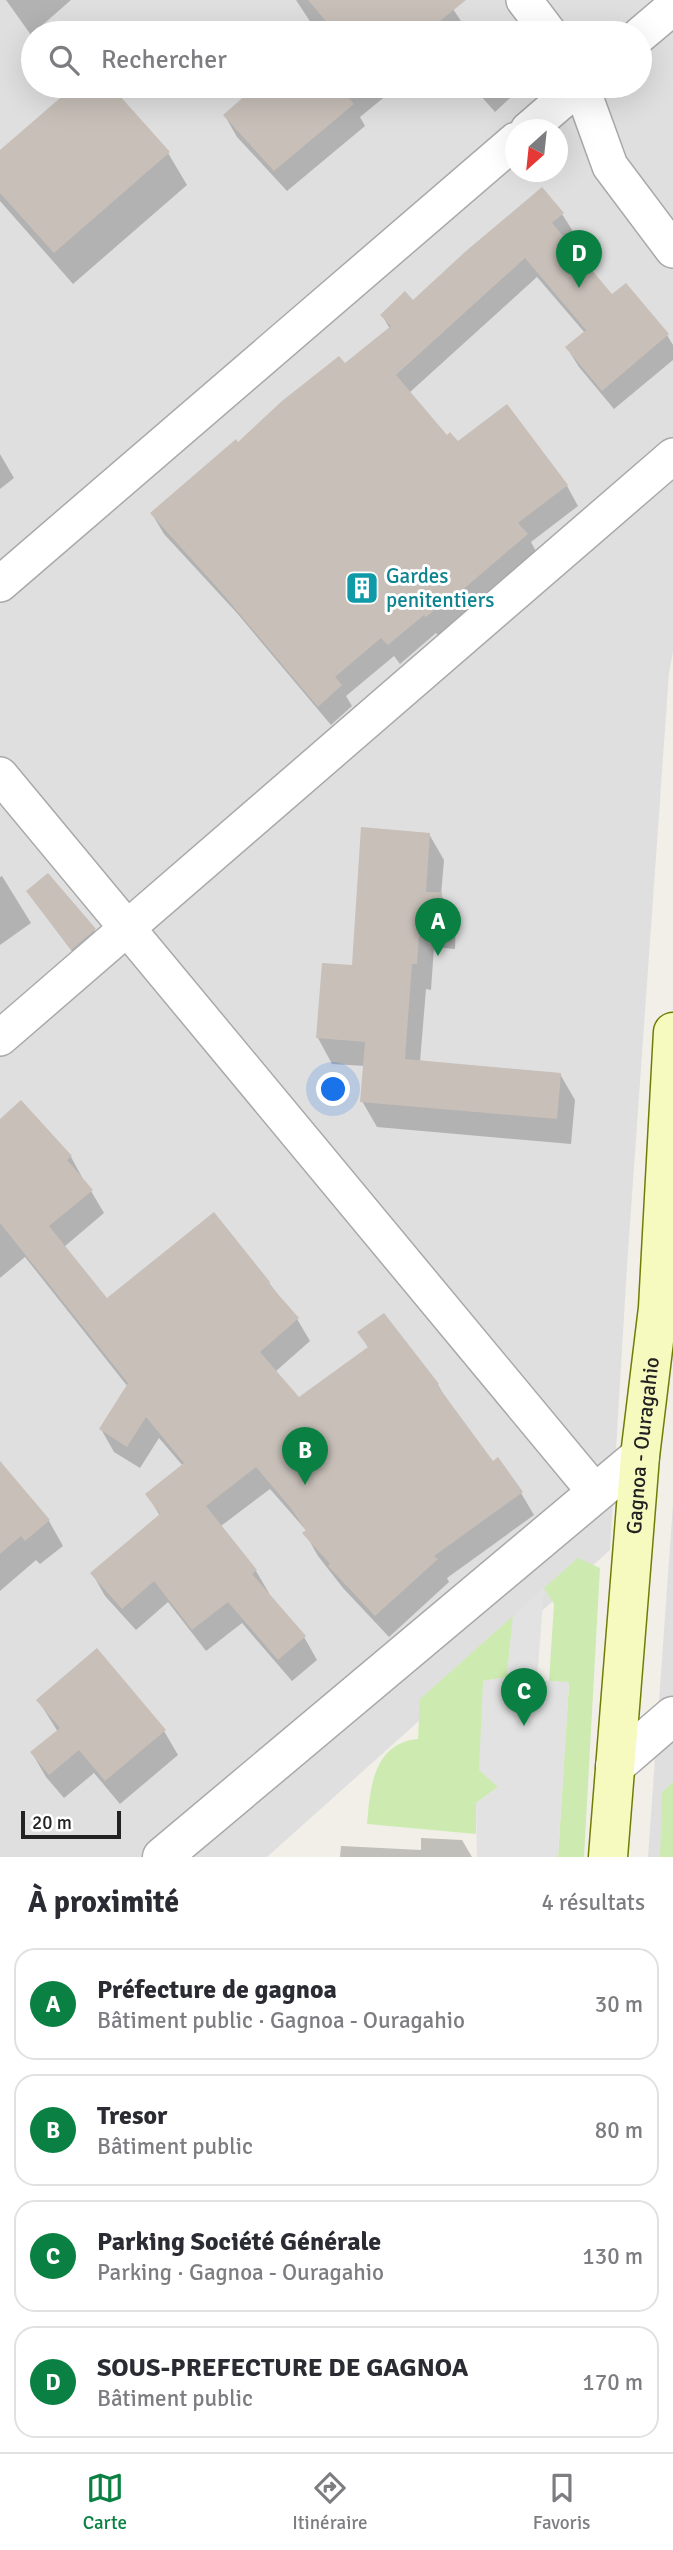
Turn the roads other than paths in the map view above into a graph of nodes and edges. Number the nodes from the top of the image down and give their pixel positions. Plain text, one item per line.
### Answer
1 (524, 0) edge
2 (673, 7) edge
3 (540, 21) edge
4 (652, 25) edge
5 (566, 98) edge
6 (584, 98) edge
7 (541, 119) edge
8 (505, 149) edge
9 (673, 250) edge
10 (673, 456) edge
11 (0, 584) edge
12 (0, 775) edge
13 (127, 928) junction
14 (673, 1032) edge
15 (0, 1038) edge
16 (665, 1302) edge
17 (640, 1456) junction
18 (596, 1493) junction
19 (673, 1716) edge
20 (615, 1766) junction
21 (162, 1857) edge
22 (608, 1857) edge

1 - 3 street
2 - 4 street
5 - 7 street
6 - 9 street
8 - 11 street
10 - 13 street
12 - 13 street
13 - 15 street
13 - 18 street
14 - 16 main road, Gagnoa - Ouragahio
16 - 17 main road, Gagnoa - Ouragahio
17 - 18 street
17 - 20 main road, Gagnoa - Ouragahio
18 - 21 street
19 - 20 street
20 - 22 main road, Gagnoa - Ouragahio

